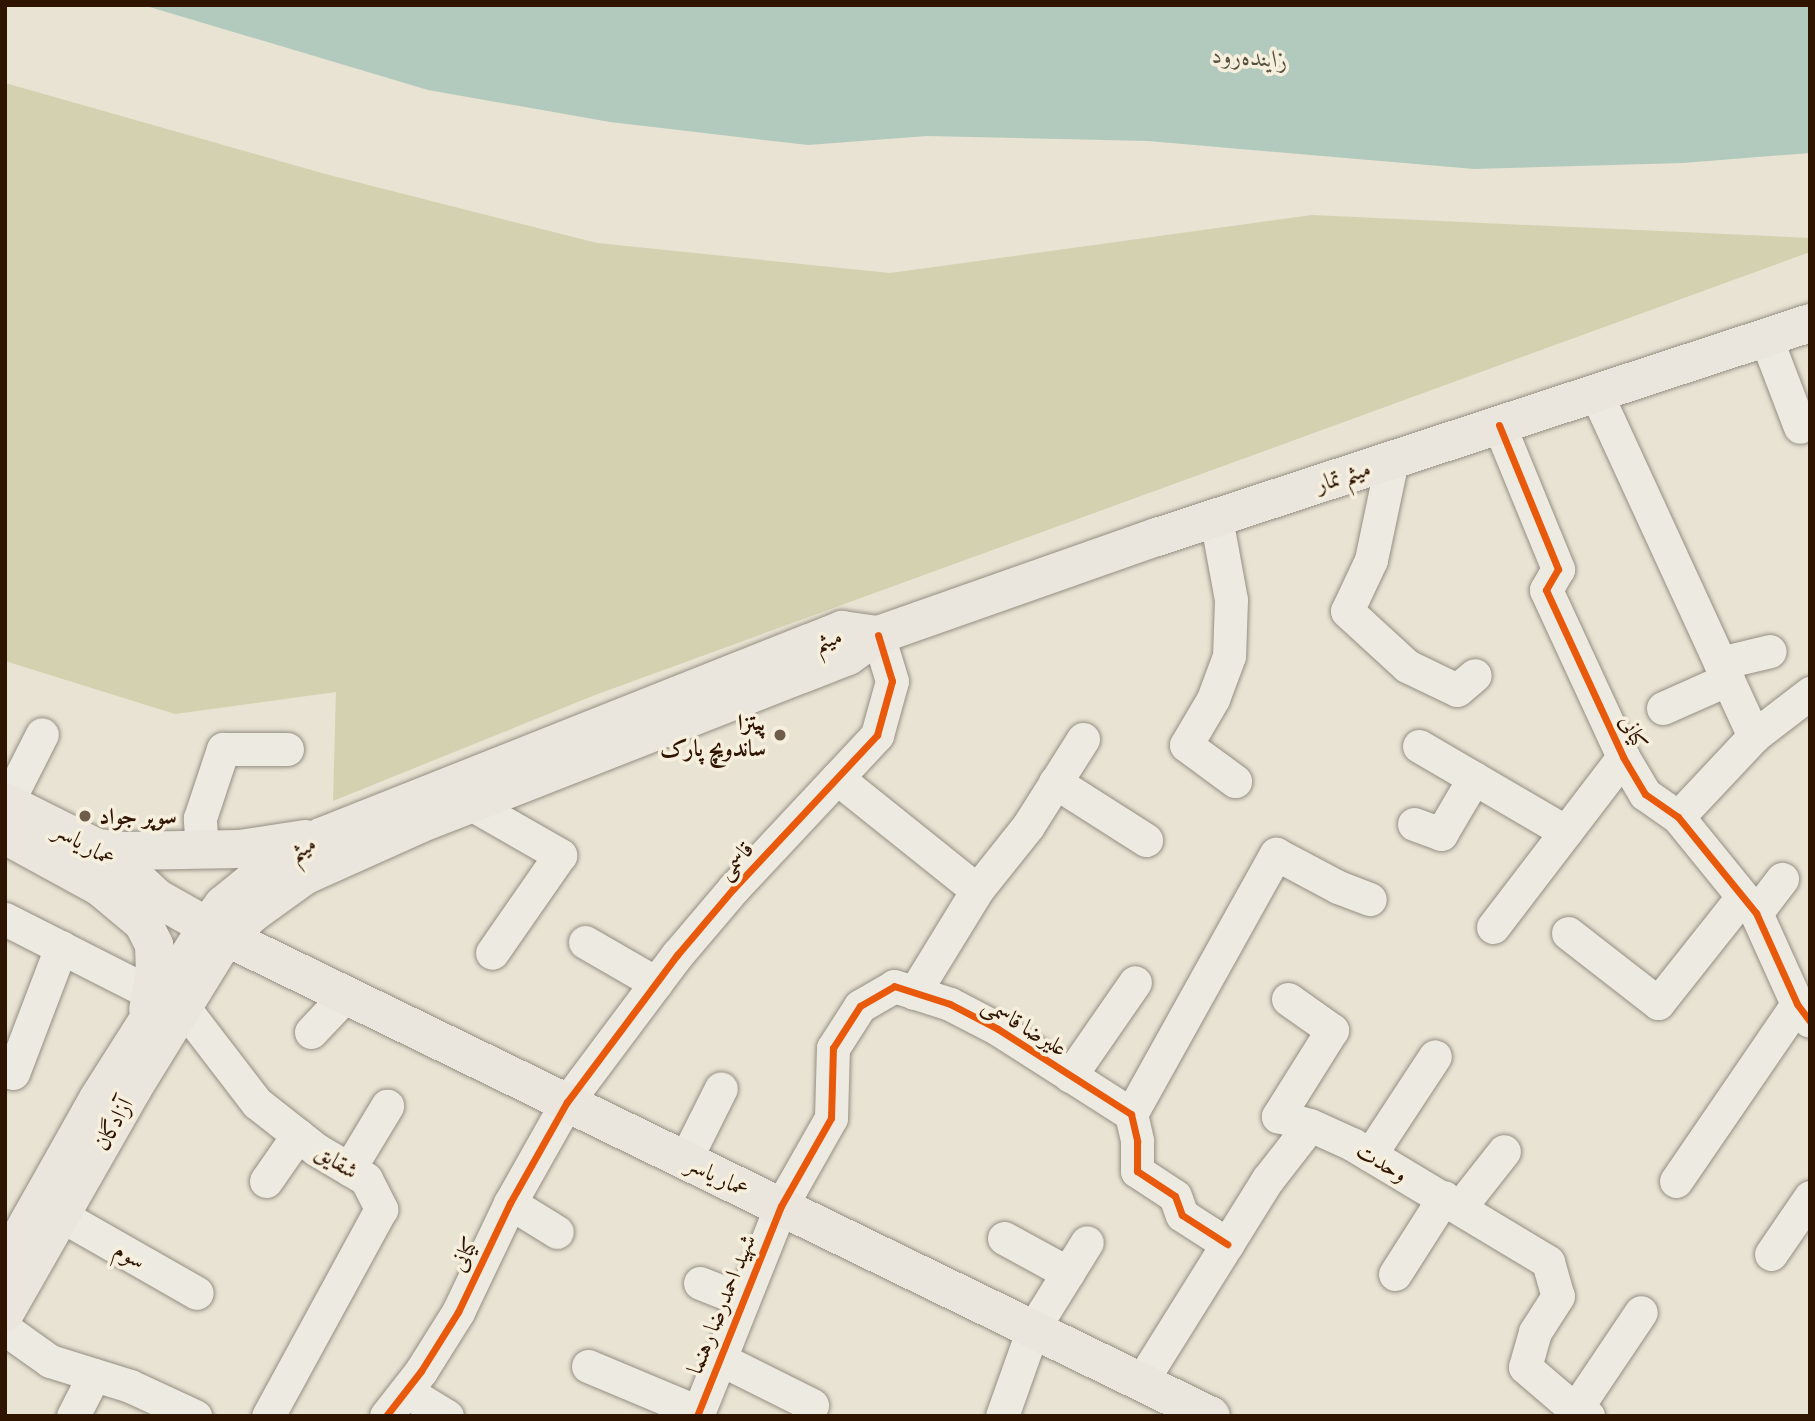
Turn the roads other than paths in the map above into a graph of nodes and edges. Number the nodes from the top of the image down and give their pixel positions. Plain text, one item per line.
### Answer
1 (1810, 323) edge
2 (1766, 338) junction
3 (1596, 393) junction
4 (1499, 425) junction
5 (1800, 427) dead end
6 (1392, 460) junction
7 (1216, 518) junction
8 (878, 635) junction
9 (1770, 651) dead end
10 (1724, 671) junction
11 (1475, 676) dead end
12 (1810, 693) edge
13 (1663, 708) dead end
14 (42, 734) dead end
15 (1754, 736) junction
16 (1083, 739) dead end
17 (1419, 746) dead end
18 (287, 749) dead end
19 (1623, 757) junction
20 (837, 778) junction
21 (1474, 778) junction
22 (1235, 781) dead end
23 (1055, 782) junction
24 (471, 804) junction
25 (6, 813) edge
26 (1678, 817) junction
27 (1414, 824) dead end
28 (1566, 832) junction
29 (321, 837) junction
30 (1146, 840) dead end
31 (99, 848) junction
32 (202, 850) junction
33 (1782, 879) dead end
34 (100, 887) junction
35 (977, 890) junction
36 (157, 898) junction
37 (1370, 899) dead end
38 (1749, 905) junction
39 (5, 919) edge
40 (1493, 927) dead end
41 (216, 931) junction
42 (1568, 933) dead end
43 (585, 943) dead end
44 (61, 947) junction
45 (492, 953) dead end
46 (1135, 982) dead end
47 (656, 983) junction
48 (914, 993) junction
49 (346, 995) junction
50 (1288, 999) dead end
51 (167, 1001) junction
52 (1803, 1013) edge
53 (311, 1032) dead end
54 (139, 1034) junction
55 (1435, 1056) dead end
56 (13, 1073) dead end
57 (1070, 1076) junction
58 (721, 1088) dead end
59 (567, 1102) junction
60 (387, 1106) dead end
61 (1131, 1114) junction
62 (1310, 1125) junction
63 (298, 1135) junction
64 (1504, 1151) dead end
65 (1370, 1155) junction
66 (685, 1160) junction
67 (349, 1168) junction
68 (266, 1181) dead end
69 (1676, 1181) dead end
70 (1810, 1197) edge
71 (1452, 1202) junction
72 (510, 1203) junction
73 (781, 1206) junction
74 (31, 1219) edge
75 (557, 1232) dead end
76 (1004, 1238) dead end
77 (1087, 1242) dead end
78 (1227, 1244) junction
79 (1771, 1254) dead end
80 (5, 1264) edge
81 (1068, 1273) junction
82 (1395, 1274) dead end
83 (700, 1283) dead end
84 (197, 1293) dead end
85 (743, 1300) junction
86 (1641, 1312) dead end
87 (5, 1313) edge
88 (5, 1329) edge
89 (1033, 1329) junction
90 (720, 1359) junction
91 (588, 1366) dead end
92 (94, 1375) junction
93 (1141, 1382) junction
94 (396, 1403) edge
95 (812, 1405) dead end
96 (1578, 1413) edge
97 (697, 1414) edge
98 (73, 1416) edge
99 (195, 1416) edge
100 (268, 1416) edge
101 (447, 1416) edge
102 (1002, 1416) edge
103 (1211, 1416) edge

1 - 2 main road, میثم تمار
2 - 3 main road, میثم تمار
2 - 5 street
3 - 4 main road, میثم تمار
3 - 10 street
4 - 6 main road, میثم تمار
4 - 19 street, کیانی
6 - 7 main road, میثم تمار
6 - 11 street
7 - 8 main road, میثم تمار
7 - 22 street
8 - 20 street, قاسمی
8 - 24 main road, میثم
8 - 29 main road, میثم
9 - 10 street
10 - 13 street
10 - 15 street
12 - 15 street
14 - 25 street
15 - 26 street
16 - 23 street
17 - 21 street
18 - 32 street
19 - 26 street, کیانی
19 - 28 street
20 - 35 street
20 - 47 street, قاسمی
21 - 27 street
21 - 28 street
23 - 30 street
23 - 35 street
24 - 41 main road, میثم
24 - 45 street
25 - 31 main road, عمار یاسر
25 - 34 main road, عمار یاسر
26 - 38 street, کیانی
28 - 40 street
29 - 32 main road
29 - 41 main road, میثم
31 - 32 main road
31 - 36 main road, عمار یاسر
33 - 38 street
34 - 36 main road, عمار یاسر
34 - 51 main road
35 - 48 street
36 - 41 main road, عمار یاسر
37 - 61 street
38 - 42 street
38 - 52 street, کیانی
39 - 44 street
41 - 49 main road, عمار یاسر
41 - 51 main road, آزادگان
41 - 54 main road, آزادگان
43 - 47 street
44 - 51 street
44 - 56 street
46 - 57 street
47 - 59 street, قاسمی
48 - 57 street, علیرضا قاسمی
48 - 73 street, علیرضا قاسمی
49 - 53 street
49 - 59 main road, عمار یاسر
50 - 62 street, وحدت
51 - 54 main road
51 - 63 street, شقایق
51 - 74 main road, آزادگان
52 - 69 street
54 - 74 main road, آزادگان
55 - 65 street
57 - 61 street, علیرضا قاسمی
58 - 66 street
59 - 66 main road, عمار یاسر
59 - 72 street, کیانی
60 - 67 street
61 - 78 street
62 - 65 street, وحدت
62 - 78 street
63 - 67 street, شقایق
63 - 68 street
64 - 71 street
65 - 71 street, وحدت
66 - 73 main road, عمار یاسر
67 - 100 street, شقایق
70 - 79 street
71 - 82 street
71 - 96 street, وحدت
72 - 75 street
72 - 94 street, کیانی
73 - 85 street, شهید احمدرضا رهنما
73 - 89 main road, عمار یاسر
74 - 80 main road, آزادگان
74 - 84 street, سوم
74 - 87 main road, آزادگان
76 - 81 street
77 - 81 street
78 - 93 street
81 - 89 street
83 - 85 street
85 - 90 street, شهید احمدرضا رهنما
86 - 96 street
88 - 92 street
89 - 93 main road, عمار یاسر
89 - 102 street
90 - 95 street
90 - 97 street, شهید احمدرضا رهنما
91 - 97 street
92 - 98 street
92 - 99 street
93 - 103 main road, عمار یاسر
94 - 101 street

